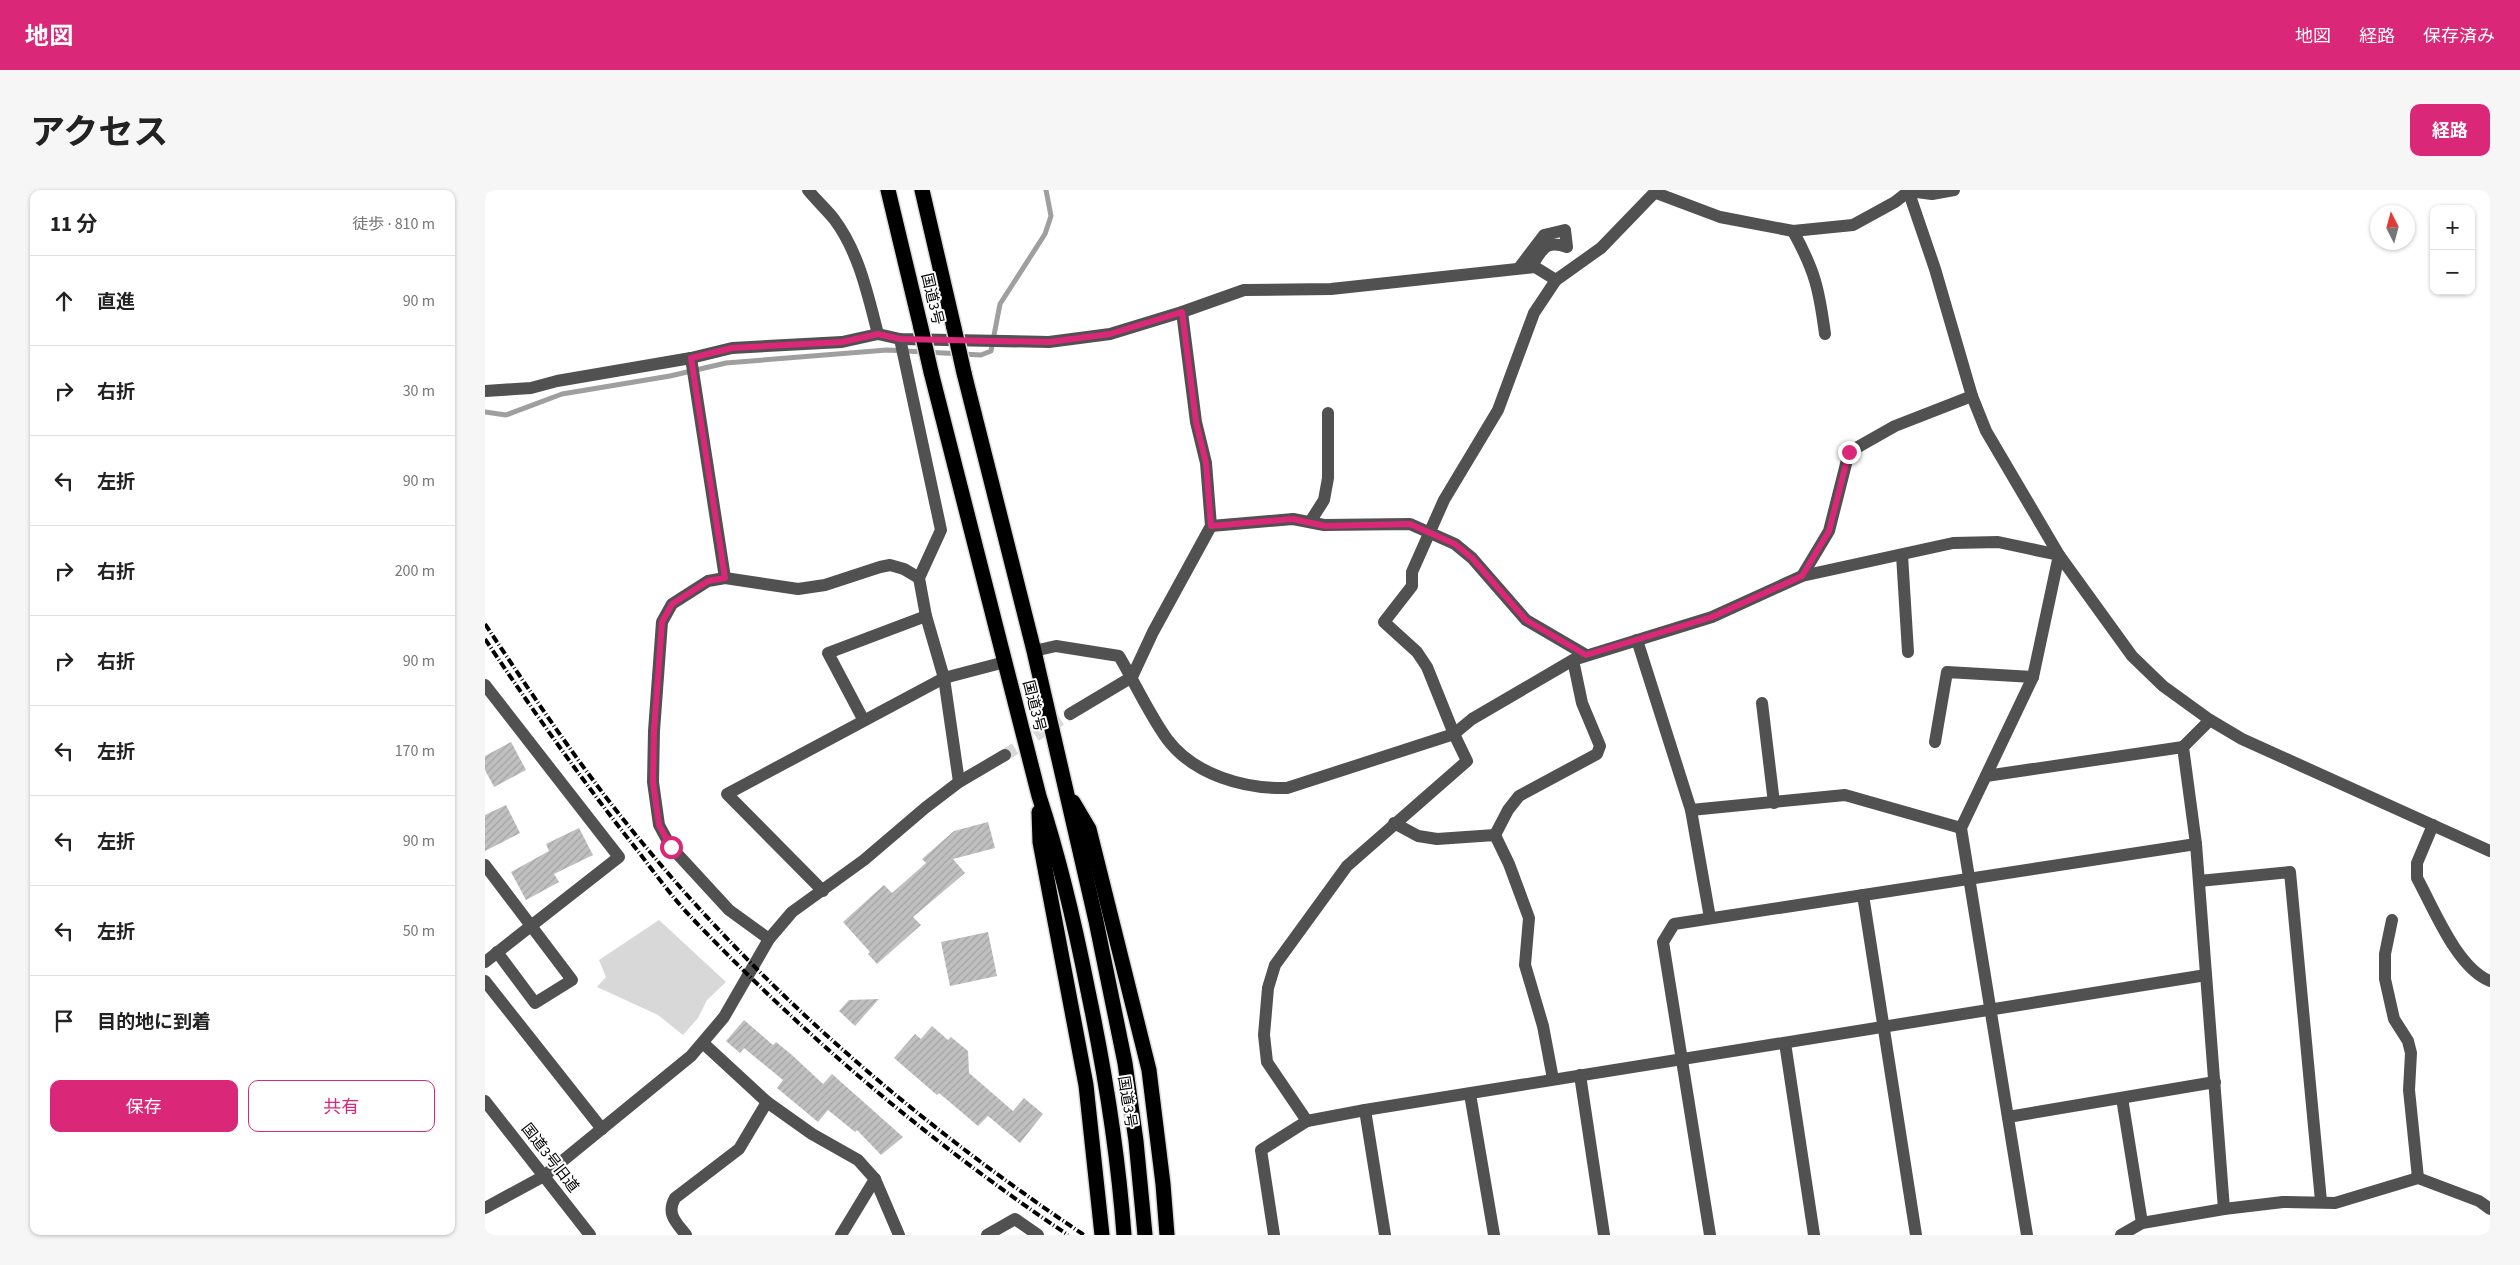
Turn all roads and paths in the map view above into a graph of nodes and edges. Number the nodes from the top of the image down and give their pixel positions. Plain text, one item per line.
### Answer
1 (808, 190) edge
2 (888, 190) edge
3 (922, 190) edge
4 (1908, 190) edge
5 (1954, 190) edge
6 (1657, 191) edge
7 (1793, 231) junction
8 (1556, 280) junction
9 (1182, 312) junction
10 (878, 334) junction
11 (1825, 334) dead end
12 (900, 339) junction
13 (691, 358) junction
14 (485, 391) edge
15 (1972, 396) junction
16 (1328, 412) dead end
17 (1309, 522) junction
18 (1211, 526) junction
19 (1431, 533) junction
20 (1902, 554) junction
21 (2059, 555) junction
22 (1802, 576) junction
23 (725, 578) junction
24 (919, 578) junction
25 (926, 616) junction
26 (1637, 640) junction
27 (1034, 651) junction
28 (1908, 652) dead end
29 (1586, 655) junction
30 (1573, 660) junction
31 (1005, 662) junction
32 (1131, 677) junction
33 (2033, 677) junction
34 (944, 678) junction
35 (485, 685) edge
36 (1762, 703) dead end
37 (1070, 714) tunnel mouth
38 (863, 719) junction
39 (2210, 720) junction
40 (1454, 734) junction
41 (1935, 742) dead end
42 (2183, 746) junction
43 (1005, 755) tunnel mouth
44 (1986, 776) junction
45 (959, 782) junction
46 (1066, 790) junction
47 (1039, 796) junction
48 (1774, 802) junction
49 (1691, 810) junction
50 (1394, 824) junction
51 (2433, 825) junction
52 (1961, 828) junction
53 (1495, 834) junction
54 (2196, 844) junction
55 (2490, 850) edge
56 (485, 865) edge
57 (1968, 878) junction
58 (2199, 880) junction
59 (823, 891) junction
60 (1863, 895) junction
61 (1710, 918) junction
62 (2392, 920) dead end
63 (532, 925) junction
64 (769, 939) junction
65 (497, 952) junction
66 (485, 962) edge
67 (2206, 975) junction
68 (485, 981) edge
69 (2490, 981) edge
70 (1991, 1008) junction
71 (1884, 1026) junction
72 (703, 1043) junction
73 (1785, 1043) junction
74 (1680, 1061) junction
75 (1580, 1075) junction
76 (1553, 1079) junction
77 (2215, 1082) junction
78 (1470, 1094) junction
79 (2122, 1098) junction
80 (485, 1101) edge
81 (767, 1102) junction
82 (1365, 1110) junction
83 (2008, 1118) junction
84 (1307, 1121) junction
85 (602, 1129) junction
86 (545, 1176) junction
87 (2419, 1178) junction
88 (875, 1180) junction
89 (2321, 1201) junction
90 (485, 1208) edge
91 (2224, 1209) junction
92 (2490, 1209) edge
93 (2142, 1223) junction
94 (1102, 1229) edge
95 (1124, 1234) edge
96 (590, 1235) edge
97 (686, 1235) edge
98 (841, 1235) edge
99 (899, 1235) edge
100 (987, 1235) edge
101 (1038, 1235) edge
102 (1145, 1235) edge
103 (1167, 1235) edge
104 (1275, 1235) edge
105 (1385, 1235) edge
106 (1494, 1235) edge
107 (1604, 1235) edge
108 (1710, 1235) edge
109 (1814, 1235) edge
110 (1916, 1235) edge
111 (2027, 1235) edge
112 (2121, 1235) edge

1 - 10 street
2 - 31 highway, 国道3号, bridge
3 - 27 highway, 国道3号, bridge
4 - 5 street
4 - 7 street
4 - 15 street
6 - 7 street
6 - 8 street
7 - 11 street
8 - 9 street
8 - 19 street
9 - 12 street
9 - 18 street
10 - 12 street
10 - 13 street
12 - 24 street
13 - 14 street
13 - 23 street
15 - 21 street
15 - 22 street
16 - 17 street
17 - 18 street
17 - 19 street
18 - 32 street
19 - 29 street
19 - 40 street
20 - 21 street
20 - 22 street
20 - 28 street
21 - 33 street
21 - 39 street
22 - 26 street
23 - 24 street
23 - 64 street
24 - 25 street
25 - 34 street
25 - 38 street
26 - 29 street
26 - 49 street
27 - 32 street
27 - 46 highway, 国道3号
29 - 30 street
30 - 40 street
30 - 53 street
31 - 34 street
31 - 47 highway, 国道3号
32 - 37 street
32 - 40 street
33 - 41 street
33 - 44 street
34 - 38 street
34 - 45 street
35 - 63 street
36 - 48 street
38 - 59 street
39 - 42 street
39 - 51 street
40 - 50 street
42 - 44 street
42 - 54 street
43 - 45 street
44 - 52 street
45 - 59 street
46 - 102 highway, 国道3号
46 - 103 highway
47 - 94 highway
47 - 95 highway, 国道3号
48 - 49 street
48 - 52 street
49 - 61 street
50 - 53 street
50 - 84 street
51 - 55 street
51 - 69 street
52 - 57 street
53 - 76 street
54 - 57 street
54 - 58 street
56 - 63 street
57 - 60 street
57 - 70 street
58 - 67 street
58 - 89 street
59 - 64 street
60 - 61 street
60 - 71 street
61 - 74 street
62 - 87 street
63 - 65 street
63 - 65 street
64 - 72 street
65 - 66 street
67 - 70 street
67 - 77 street
68 - 85 street
70 - 71 street
70 - 83 street
71 - 73 street
71 - 110 street
72 - 81 street
72 - 85 street
73 - 74 street
73 - 109 street
74 - 75 street
74 - 108 street
75 - 76 street
75 - 107 street
76 - 78 street
77 - 79 street
77 - 91 street
78 - 82 street
78 - 106 street
79 - 83 street
79 - 93 street
80 - 86 street, 国道3号旧道
81 - 88 street
81 - 97 street
82 - 84 street
82 - 105 street
83 - 111 street
84 - 104 street
85 - 86 street
86 - 90 street
86 - 96 street, 国道3号旧道
87 - 89 street
87 - 92 street
88 - 98 street
88 - 99 street
89 - 91 street
91 - 93 street
93 - 112 street
100 - 101 street

